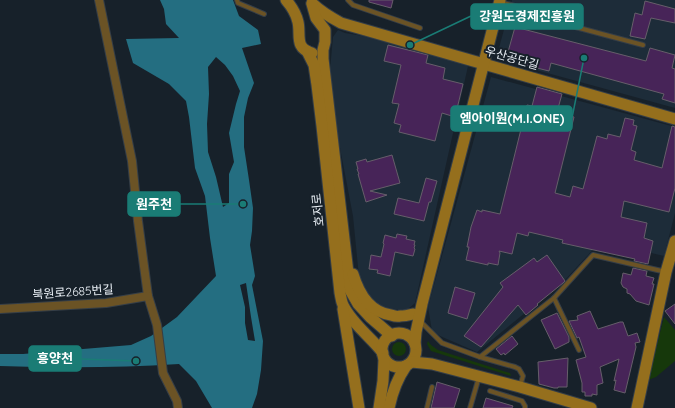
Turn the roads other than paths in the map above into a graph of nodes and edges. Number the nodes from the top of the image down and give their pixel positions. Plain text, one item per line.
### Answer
1 (99, 0) edge
2 (237, 0) edge
3 (286, 0) edge
4 (348, 0) edge
5 (312, 1) edge
6 (500, 1) edge
7 (264, 14) dead end
8 (342, 23) junction
9 (420, 28) dead end
10 (325, 30) junction
11 (643, 45) dead end
12 (323, 50) junction
13 (307, 51) junction
14 (483, 63) junction
15 (675, 118) edge
16 (675, 241) edge
17 (347, 255) junction
18 (666, 272) junction
19 (148, 296) junction
20 (554, 298) junction
21 (342, 304) junction
22 (0, 309) edge
23 (416, 317) junction
24 (394, 335) junction
25 (416, 347) junction
26 (579, 350) dead end
27 (384, 356) junction
28 (480, 357) junction
29 (409, 364) junction
30 (432, 364) junction
31 (479, 376) junction
32 (520, 386) junction
33 (432, 387) dead end
34 (490, 391) dead end
35 (575, 406) edge
36 (178, 408) edge
37 (359, 408) edge
38 (379, 408) edge
39 (389, 408) edge
40 (427, 408) edge
41 (470, 408) edge
42 (524, 408) edge
43 (591, 408) edge
44 (637, 408) edge

1 - 19 street
2 - 7 lane
3 - 13 street, 호저로
4 - 9 lane
5 - 8 street, 우산공단길
5 - 10 street
6 - 11 lane
6 - 14 street
8 - 10 street
8 - 14 street, 우산공단길
10 - 12 street, 호저로
12 - 13 street
12 - 17 street, 호저로
13 - 21 street, 호저로
14 - 15 street, 우산공단길
14 - 23 street
16 - 18 street
17 - 23 street
17 - 24 street
18 - 20 lane
18 - 44 street
19 - 22 street, 북원로2685번길
19 - 36 street
20 - 26 lane
20 - 28 lane
21 - 27 street, 호저로
21 - 37 street
23 - 24 street
23 - 25 street
23 - 28 lane
24 - 25 street
24 - 27 street
25 - 29 street
25 - 30 street
27 - 29 street
27 - 38 street
28 - 32 lane
29 - 30 street
29 - 39 street
30 - 31 street
31 - 32 street
31 - 41 lane
32 - 35 street
33 - 40 lane
34 - 42 lane
35 - 43 street

